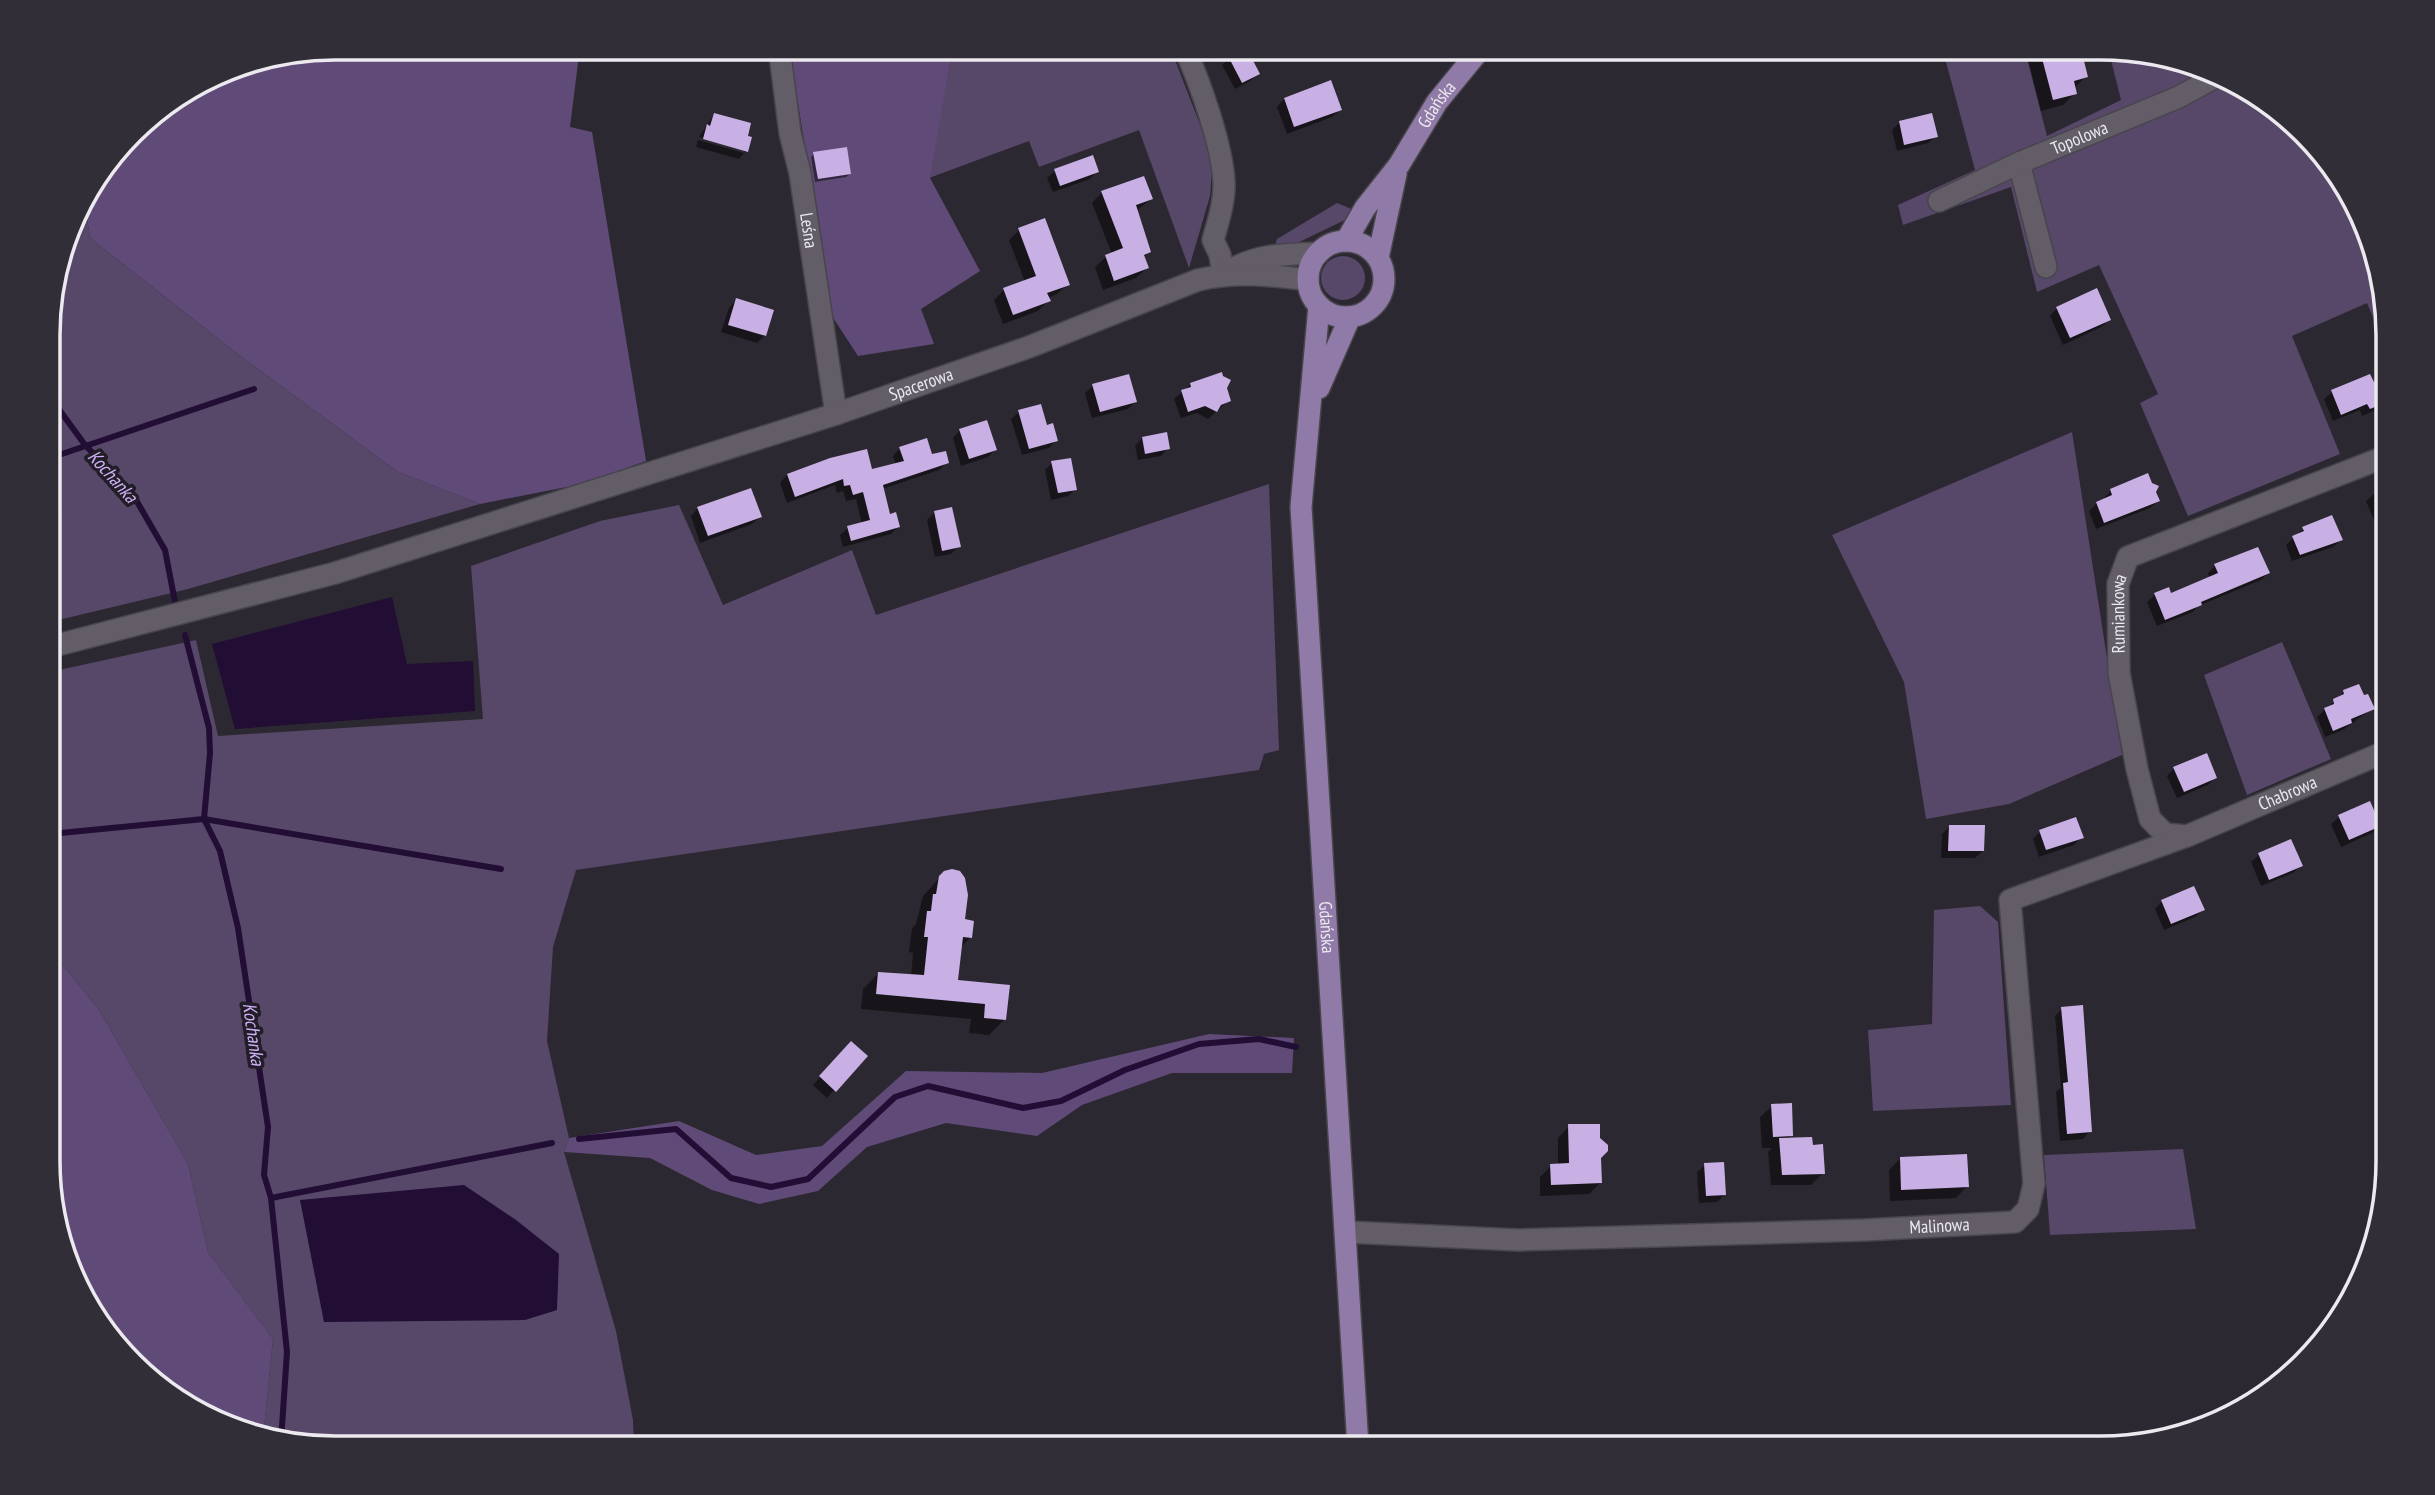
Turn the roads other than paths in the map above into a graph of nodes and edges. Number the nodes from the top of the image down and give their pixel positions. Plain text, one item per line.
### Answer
1 (781, 60) edge
2 (1189, 60) edge
3 (1471, 60) edge
4 (2208, 81) edge
5 (2019, 163) junction
6 (1399, 165) junction
7 (1939, 201) dead end
8 (1346, 241) junction
9 (1319, 253) junction
10 (1378, 258) junction
11 (2046, 267) dead end
12 (1223, 274) junction
13 (1308, 280) junction
14 (1320, 306) junction
15 (1350, 317) junction
16 (1312, 406) junction
17 (836, 414) junction
18 (2375, 461) edge
19 (60, 644) edge
20 (2375, 756) edge
21 (2187, 836) junction
22 (1347, 1232) junction
23 (1357, 1436) edge

1 - 17 street, Leśna
2 - 12 street
3 - 6 main road, Gdańska
4 - 5 street, Topolowa
5 - 7 street, Topolowa
5 - 11 street
6 - 8 main road, Gdańska
6 - 10 main road, Gdańska
8 - 9 main road
8 - 10 main road
9 - 12 street, Spacerowa
9 - 13 main road
10 - 15 main road
12 - 13 street, Spacerowa
12 - 17 street, Spacerowa
13 - 14 main road
14 - 15 main road
14 - 16 main road, Gdańska
15 - 16 main road, Gdańska
16 - 22 main road, Gdańska
17 - 19 street, Spacerowa
18 - 21 street, Rumiankowa
20 - 21 street, Chabrowa
21 - 22 street, Malinowa
22 - 23 main road, Gdańska

